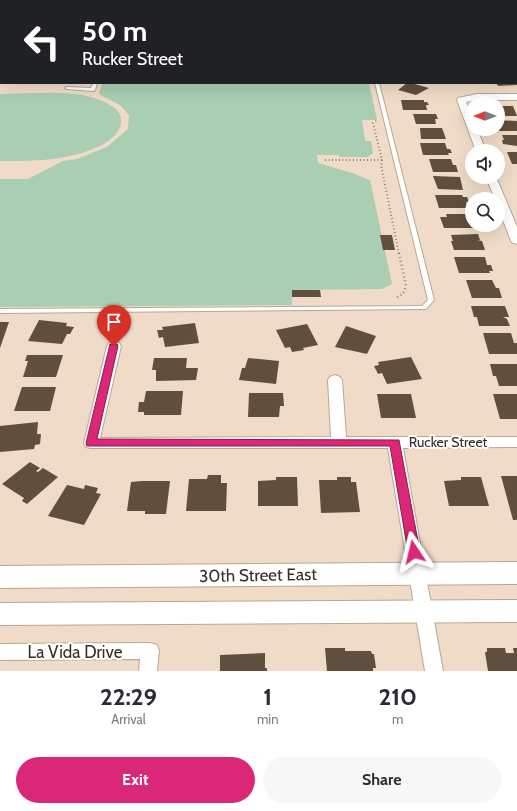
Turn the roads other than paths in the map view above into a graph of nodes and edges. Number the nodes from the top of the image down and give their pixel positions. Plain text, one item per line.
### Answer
1 (95, 84) edge
2 (377, 84) edge
3 (67, 88) dead end
4 (505, 97) edge
5 (517, 97) edge
6 (465, 99) edge
7 (465, 111) edge
8 (494, 184) edge
9 (517, 241) edge
10 (0, 311) edge
11 (114, 346) dead end
12 (335, 380) dead end
13 (339, 442) junction
14 (395, 442) junction
15 (517, 442) edge
16 (417, 573) junction
17 (517, 573) edge
18 (0, 578) edge
19 (424, 611) junction
20 (517, 611) edge
21 (0, 614) edge
22 (0, 652) edge
23 (148, 671) edge
24 (434, 671) edge

1 - 3 lane
2 - 10 lane
4 - 5 street
6 - 7 street
8 - 9 street
11 - 13 street, Rucker Street
12 - 13 street
13 - 14 street, Rucker Street
14 - 15 street, Rucker Street
14 - 16 street
16 - 17 main road, 30th Street East
16 - 18 main road, 30th Street East
16 - 19 street
19 - 20 main road
19 - 21 main road
19 - 24 street
22 - 23 street, La Vida Drive

